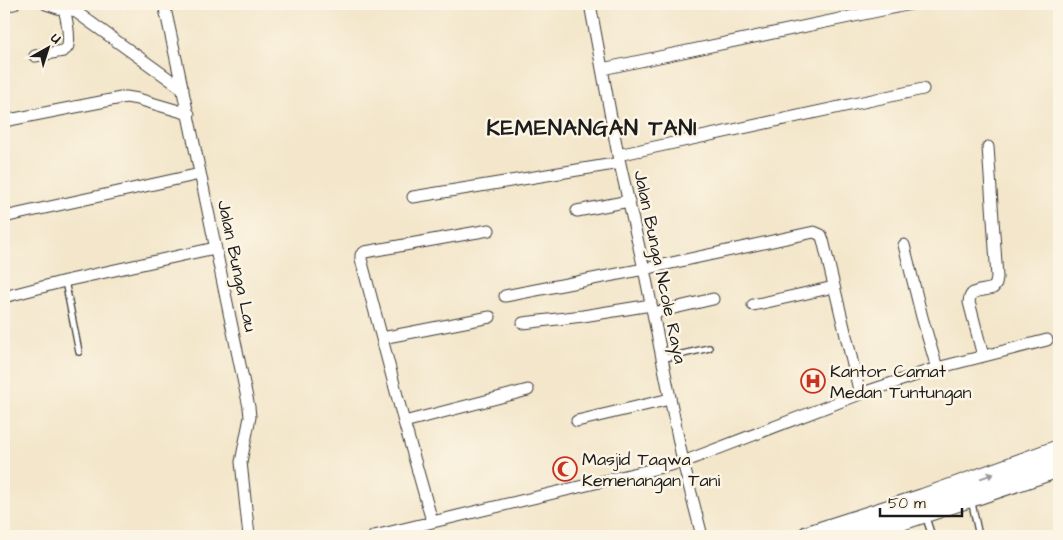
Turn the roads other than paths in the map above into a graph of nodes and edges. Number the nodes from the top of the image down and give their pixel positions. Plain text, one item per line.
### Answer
1 (14, 4) edge
2 (46, 4) edge
3 (164, 4) edge
4 (590, 4) edge
5 (911, 4) edge
6 (4, 5) edge
7 (64, 6) edge
8 (35, 56) dead end
9 (602, 69) junction
10 (923, 88) dead end
11 (183, 89) junction
12 (189, 114) junction
13 (4, 122) edge
14 (988, 147) dead end
15 (619, 159) junction
16 (200, 174) junction
17 (413, 196) dead end
18 (629, 201) junction
19 (577, 211) dead end
20 (4, 218) edge
21 (489, 230) dead end
22 (904, 245) dead end
23 (215, 248) junction
24 (644, 269) junction
25 (65, 281) junction
26 (834, 287) junction
27 (505, 296) dead end
28 (4, 297) edge
29 (713, 299) dead end
30 (753, 304) dead end
31 (652, 309) junction
32 (490, 317) dead end
33 (523, 323) dead end
34 (382, 338) junction
35 (1047, 340) dead end
36 (709, 348) dead end
37 (79, 352) dead end
38 (983, 356) junction
39 (661, 359) junction
40 (937, 368) junction
41 (528, 390) dead end
42 (860, 394) junction
43 (670, 399) junction
44 (577, 421) dead end
45 (404, 422) junction
46 (1059, 450) edge
47 (683, 462) junction
48 (1059, 467) edge
49 (970, 497) junction
50 (924, 513) junction
51 (432, 521) junction
52 (387, 535) edge
53 (249, 536) edge
54 (374, 536) edge
55 (702, 536) edge
56 (808, 536) edge
57 (857, 536) edge
58 (932, 536) edge
59 (979, 536) edge

1 - 6 street
2 - 7 street
3 - 11 street, Jalan Bunga Lau
4 - 9 street, Jalan Bunga Ncole Raya
5 - 9 street
7 - 8 street
7 - 11 street
9 - 15 street, Jalan Bunga Ncole Raya
10 - 15 street
11 - 12 street, Jalan Bunga Lau
12 - 13 street
12 - 16 street, Jalan Bunga Lau
14 - 38 street
15 - 17 street
15 - 18 street, Jalan Bunga Ncole Raya
16 - 20 street
16 - 23 street, Jalan Bunga Lau
18 - 19 street
18 - 24 street, Jalan Bunga Ncole Raya
21 - 34 street
22 - 40 street
23 - 25 street
23 - 53 street, Jalan Bunga Lau
24 - 26 street
24 - 27 street
24 - 31 street, Jalan Bunga Ncole Raya
25 - 28 street
25 - 37 lane
26 - 30 street
26 - 42 street
29 - 31 street
31 - 33 street
31 - 39 street, Jalan Bunga Ncole Raya
32 - 34 street
34 - 45 street
35 - 38 street
36 - 39 lane
38 - 40 street
39 - 43 street, Jalan Bunga Ncole Raya
40 - 42 street
41 - 45 street
42 - 47 street
43 - 44 street
43 - 47 street, Jalan Bunga Ncole Raya
45 - 51 street
56 -> 46 highway
47 - 51 street
47 - 55 street, Jalan Bunga Ncole Raya
48 - 49 highway
49 - 50 highway
49 - 59 lane
50 - 57 highway
50 - 58 lane
51 - 52 street
52 - 54 street

